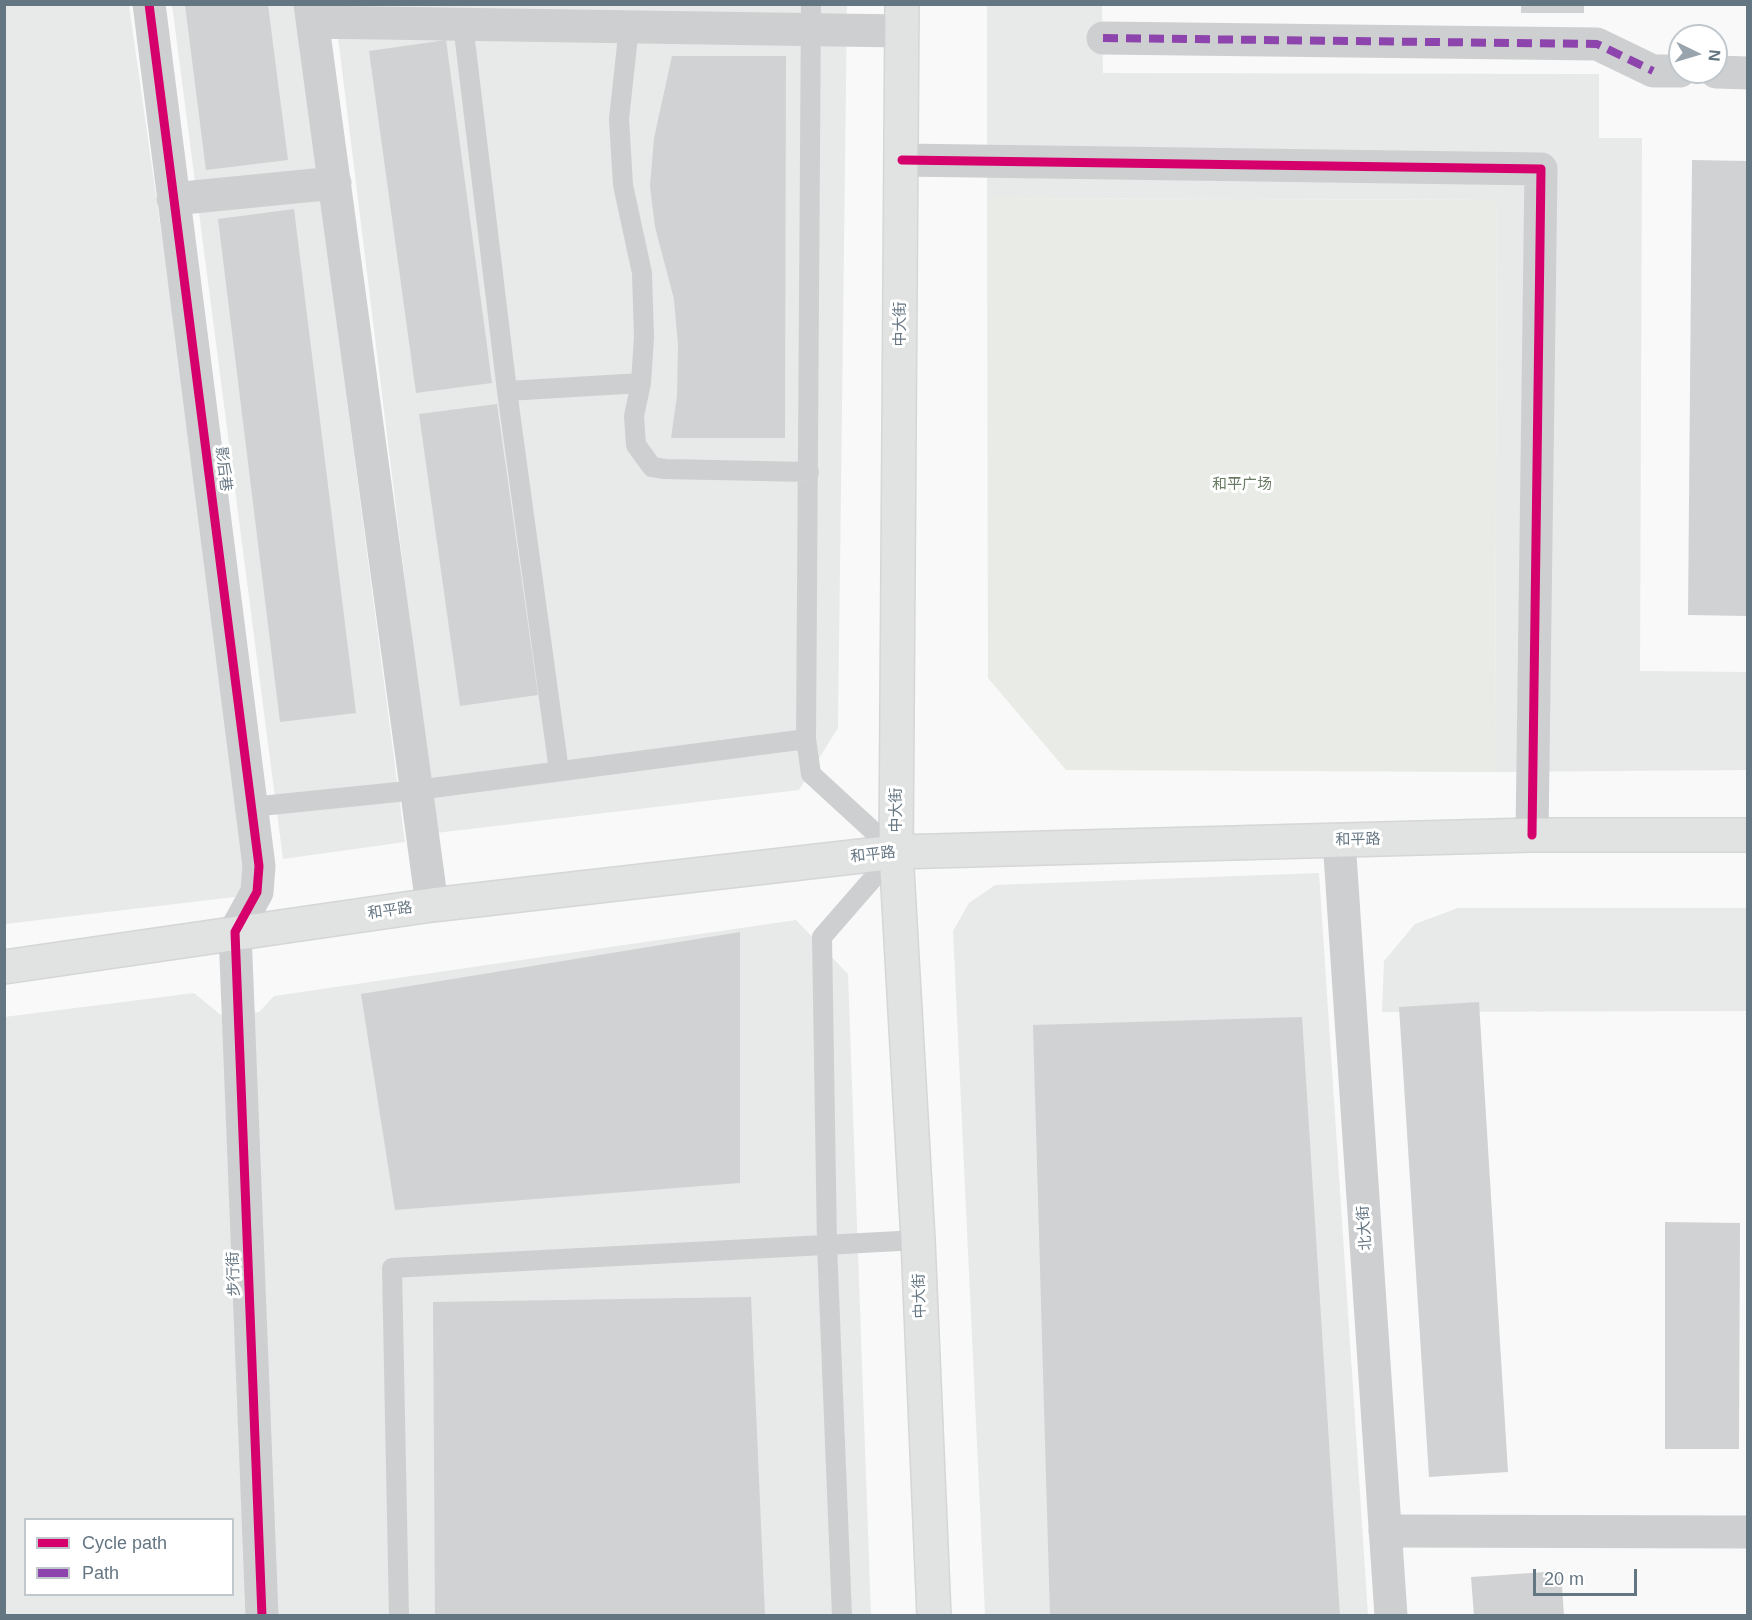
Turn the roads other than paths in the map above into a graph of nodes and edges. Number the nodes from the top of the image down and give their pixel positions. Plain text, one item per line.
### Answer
1 (149, 4) edge
2 (312, 13) edge
3 (811, 17) edge
4 (902, 18) edge
5 (463, 24) junction
6 (628, 27) junction
7 (1103, 38) dead end
8 (1668, 71) edge
9 (1728, 72) edge
10 (1748, 72) edge
11 (902, 160) junction
12 (335, 183) junction
13 (173, 199) junction
14 (641, 383) junction
15 (507, 391) junction
16 (810, 472) junction
17 (806, 740) junction
18 (559, 771) junction
19 (417, 790) junction
20 (251, 807) junction
21 (1532, 835) junction
22 (1748, 835) edge
23 (1339, 840) junction
24 (896, 852) junction
25 (432, 905) junction
26 (235, 932) junction
27 (4, 967) edge
28 (918, 1240) junction
29 (827, 1245) junction
30 (1385, 1531) junction
31 (1748, 1532) edge
32 (262, 1616) edge
33 (399, 1616) edge
34 (842, 1616) edge
35 (934, 1616) edge
36 (1391, 1616) edge

1 - 13 street, 影后巷
2 - 5 street
2 - 12 street
3 - 4 street
3 - 6 street
3 - 16 lane
4 - 11 main road, 中大街
5 - 6 street
5 - 15 lane
6 - 14 lane
7 - 8 street
9 - 10 street
11 - 21 street
11 - 24 main road, 中大街
12 - 13 street
12 - 19 street
13 - 20 street, 影后巷
14 - 15 lane
14 - 16 lane
15 - 18 lane
16 - 17 lane
17 - 18 lane
17 - 24 lane
18 - 19 lane
19 - 20 lane
19 - 25 street
20 - 26 street, 影后巷
21 - 22 main road, 和平路
21 - 23 main road, 和平路
23 - 24 main road, 和平路
23 - 30 street, 北大街
24 - 25 main road, 和平路
24 - 28 main road, 中大街
24 - 29 lane
25 - 26 main road, 和平路
26 - 27 main road, 和平路
26 - 32 street, 步行街
28 - 29 lane
28 - 35 main road, 中大街
29 - 33 lane
29 - 34 lane
30 - 31 street
30 - 36 street, 北大街

